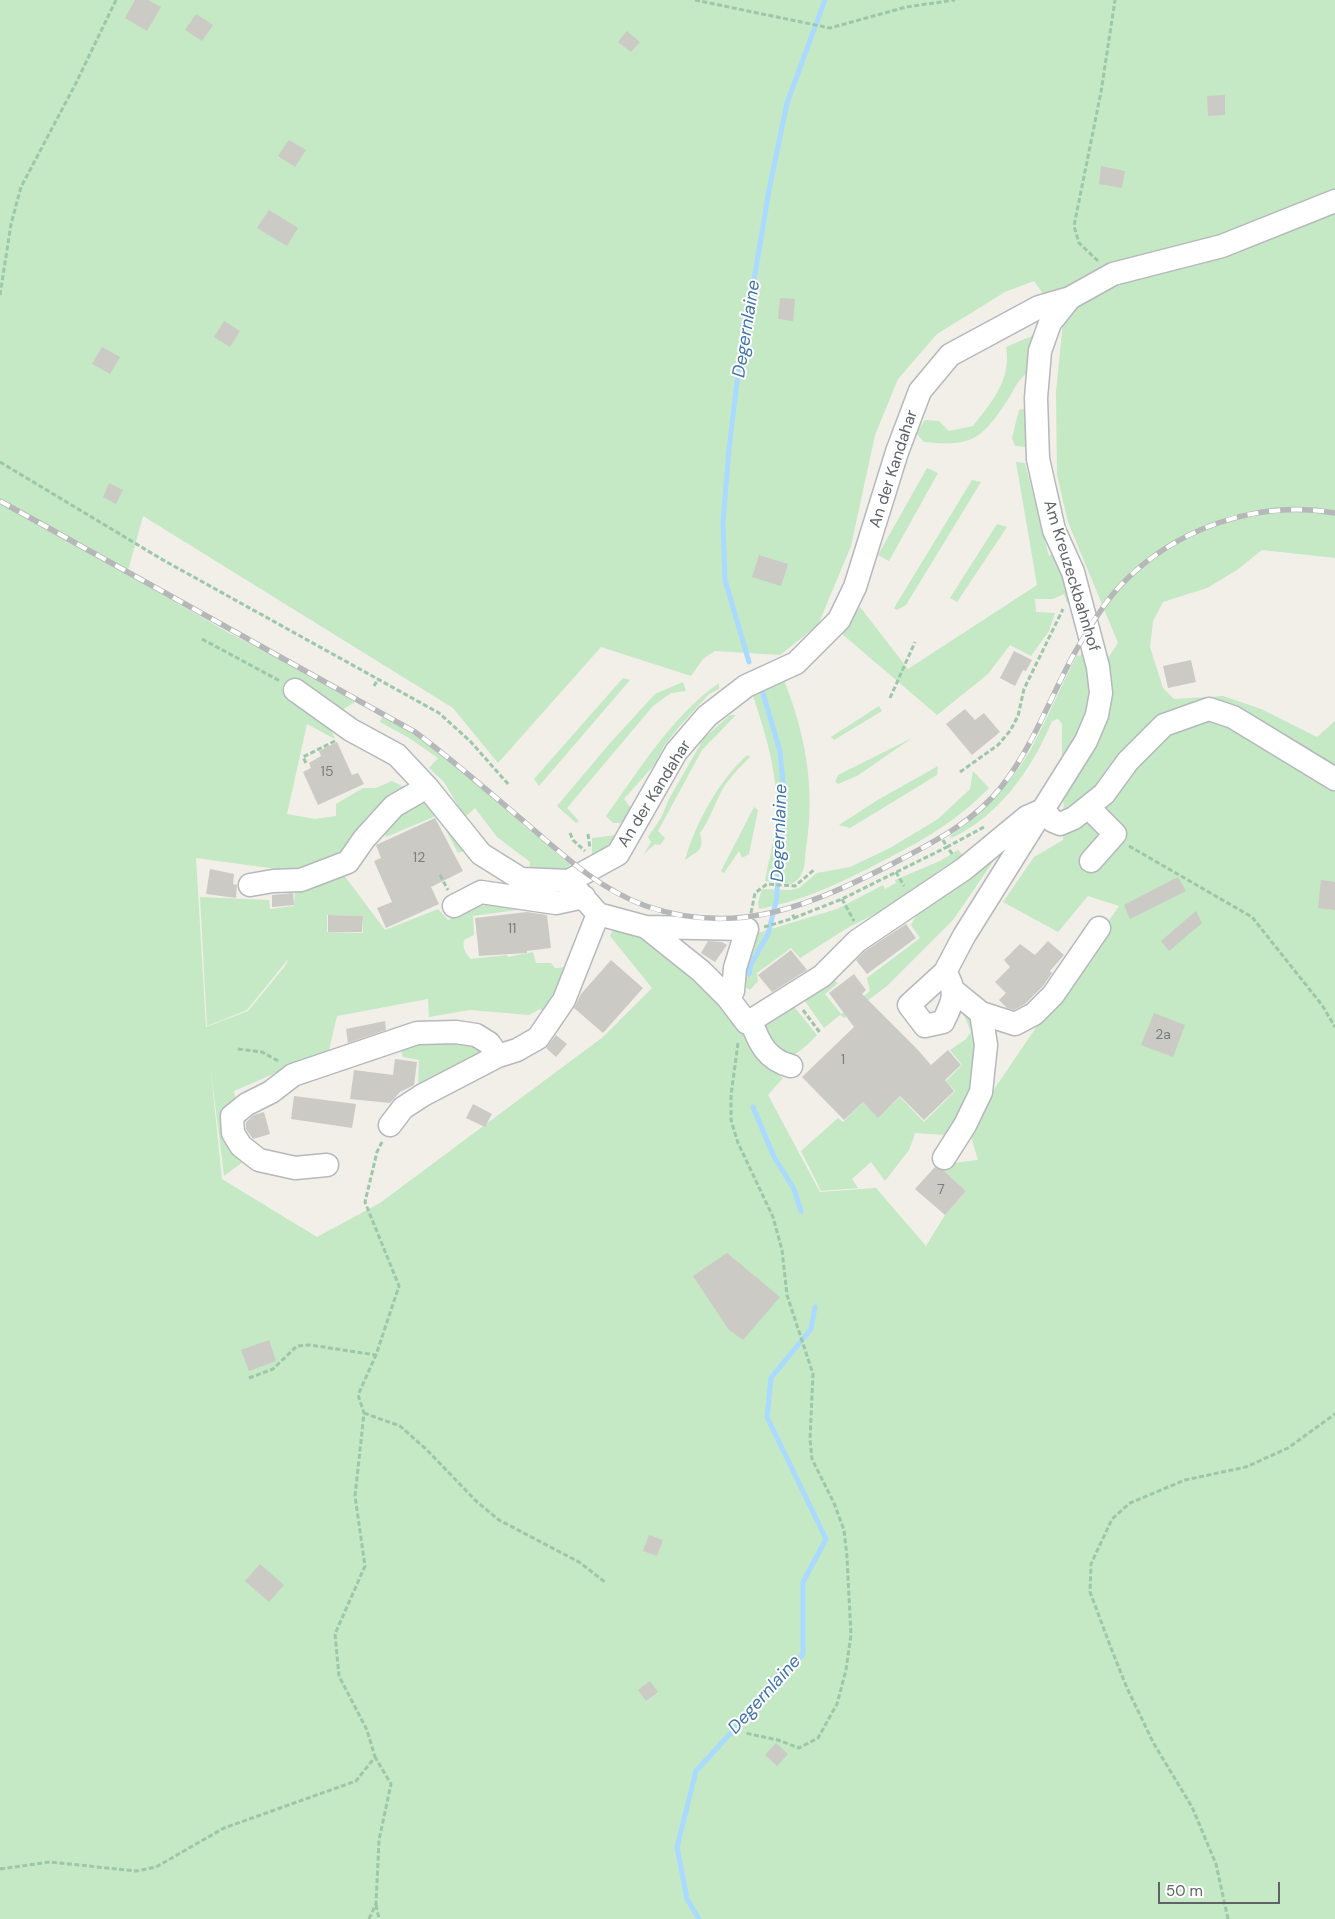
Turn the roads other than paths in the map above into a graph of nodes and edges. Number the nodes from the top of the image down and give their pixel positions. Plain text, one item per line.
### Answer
1 (1335, 201) edge
2 (1070, 298) junction
3 (296, 690) road end
4 (1335, 779) edge
5 (427, 787) junction
6 (1088, 807) junction
7 (1043, 810) junction
8 (1091, 861) dead end
9 (250, 885) dead end
10 (584, 897) junction
11 (454, 906) dead end
12 (646, 927) junction
13 (1099, 928) dead end
14 (728, 998) junction
15 (981, 1013) junction
16 (749, 1022) junction
17 (498, 1056) junction
18 (791, 1066) dead end
19 (390, 1125) road end
20 (944, 1158) dead end
21 (327, 1165) dead end

1 - 2 street
2 - 7 street, Am Kreuzeckbahnhof
2 - 10 street, An der Kandahar
3 - 5 street
4 - 6 street
5 - 9 street
5 - 10 street
6 - 7 street
6 - 8 street
7 - 15 street, Am Kreuzeckbahnhof
7 - 16 street
10 - 11 street
10 - 12 street
10 - 17 street
12 - 14 street
12 - 14 street
13 - 15 street
14 - 16 street
15 - 20 street
16 - 18 street
17 - 19 street
17 - 21 street

